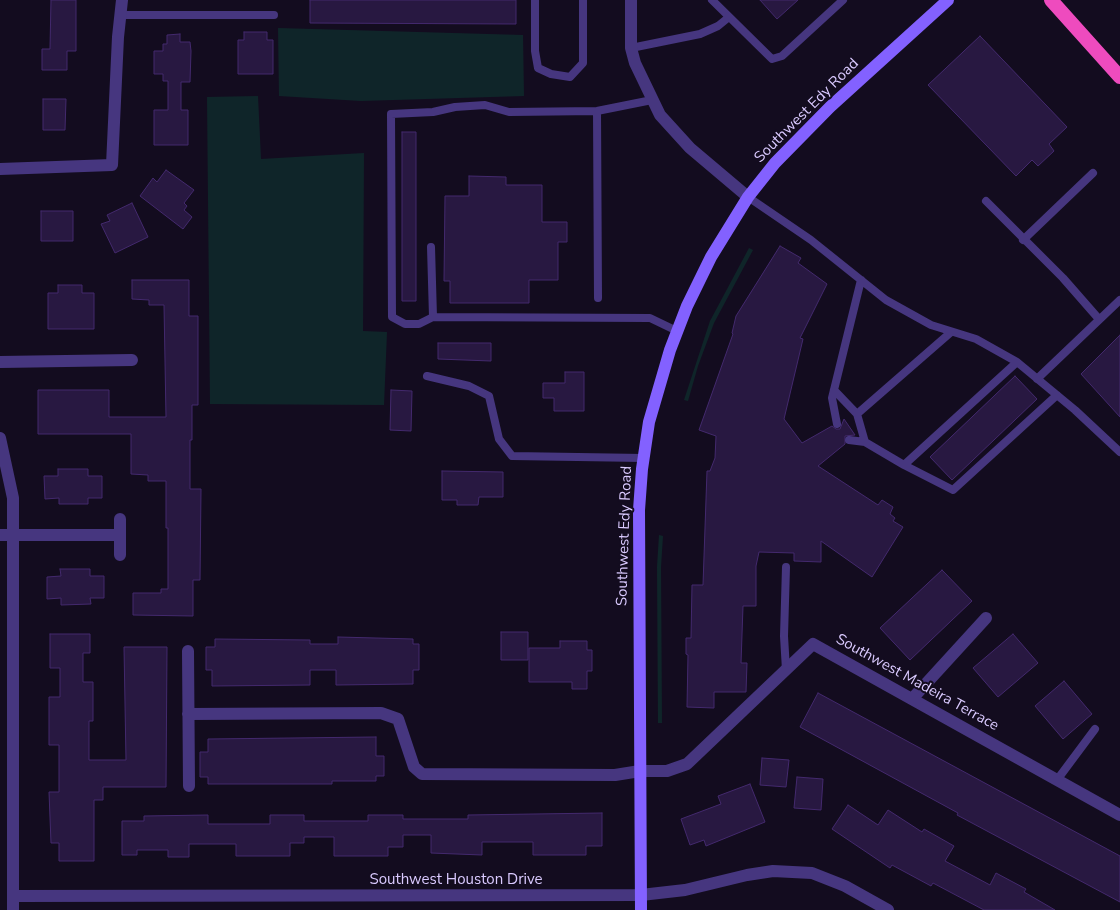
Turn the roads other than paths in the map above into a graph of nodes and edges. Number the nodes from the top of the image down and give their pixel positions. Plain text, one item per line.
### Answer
1 (122, 0) edge
2 (535, 0) edge
3 (583, 0) edge
4 (631, 0) edge
5 (712, 0) edge
6 (844, 0) edge
7 (948, 0) edge
8 (1051, 0) edge
9 (120, 15) junction
10 (274, 15) dead end
11 (729, 17) junction
12 (631, 48) junction
13 (1120, 77) edge
14 (652, 100) junction
15 (597, 111) junction
16 (0, 169) edge
17 (1093, 173) dead end
18 (748, 197) junction
19 (986, 201) dead end
20 (1023, 240) junction
21 (431, 247) dead end
22 (861, 280) junction
23 (598, 298) dead end
24 (1120, 300) edge
25 (433, 317) junction
26 (1098, 318) junction
27 (677, 331) junction
28 (950, 333) junction
29 (132, 360) dead end
30 (0, 362) edge
31 (1017, 362) junction
32 (426, 376) dead end
33 (1037, 378) junction
34 (834, 390) junction
35 (1057, 395) junction
36 (857, 414) junction
37 (837, 424) dead end
38 (0, 438) edge
39 (849, 440) dead end
40 (865, 442) junction
41 (1120, 452) edge
42 (643, 458) junction
43 (904, 465) junction
44 (120, 519) dead end
45 (6, 535) edge
46 (120, 535) junction
47 (120, 555) dead end
48 (786, 567) dead end
49 (986, 618) dead end
50 (188, 651) dead end
51 (786, 670) junction
52 (912, 699) junction
53 (188, 714) junction
54 (1095, 729) dead end
55 (6, 738) edge
56 (640, 771) junction
57 (1057, 780) junction
58 (189, 786) dead end
59 (1120, 815) edge
60 (641, 895) junction
61 (13, 896) junction
62 (299, 904) edge
63 (13, 910) edge
64 (641, 910) edge
65 (888, 910) edge

1 - 9 street
2 - 3 lane
4 - 12 street
5 - 11 lane
6 - 11 lane
7 - 18 main road, Southwest Edy Road
8 - 13 highway
9 - 10 lane
9 - 16 street
11 - 12 lane
12 - 14 street
14 - 15 lane
14 - 18 street
15 - 23 lane
15 - 25 lane
17 - 20 lane
18 - 22 lane
18 - 27 main road, Southwest Edy Road
19 - 20 lane
20 - 26 lane
21 - 25 lane
22 - 28 lane
22 - 34 lane
24 - 26 lane
25 - 27 lane
26 - 33 lane
27 - 42 main road, Southwest Edy Road
28 - 31 lane
28 - 36 lane
29 - 30 street
31 - 33 lane
31 - 43 lane
32 - 42 lane
33 - 35 lane
34 - 36 lane
34 - 37 lane
35 - 41 lane
35 - 43 lane
36 - 40 lane
38 - 45 street
39 - 40 lane
40 - 43 lane
42 - 56 main road, Southwest Edy Road
44 - 46 street
45 - 46 street
45 - 55 street
46 - 47 street
48 - 51 lane
49 - 52 street
50 - 53 street
51 - 52 street, Southwest Madeira Terrace
51 - 56 street, Southwest Madeira Terrace
52 - 57 street, Southwest Madeira Terrace
53 - 56 street, Southwest Madeira Terrace
53 - 58 street
54 - 57 lane
55 - 61 street
56 - 60 main road, Southwest Edy Road
57 - 59 street, Southwest Madeira Terrace
60 - 62 street, Southwest Houston Drive
60 - 64 main road, Southwest Edy Road
60 - 65 street, Southwest Houston Drive
61 - 62 street, Southwest Houston Drive
61 - 63 street

